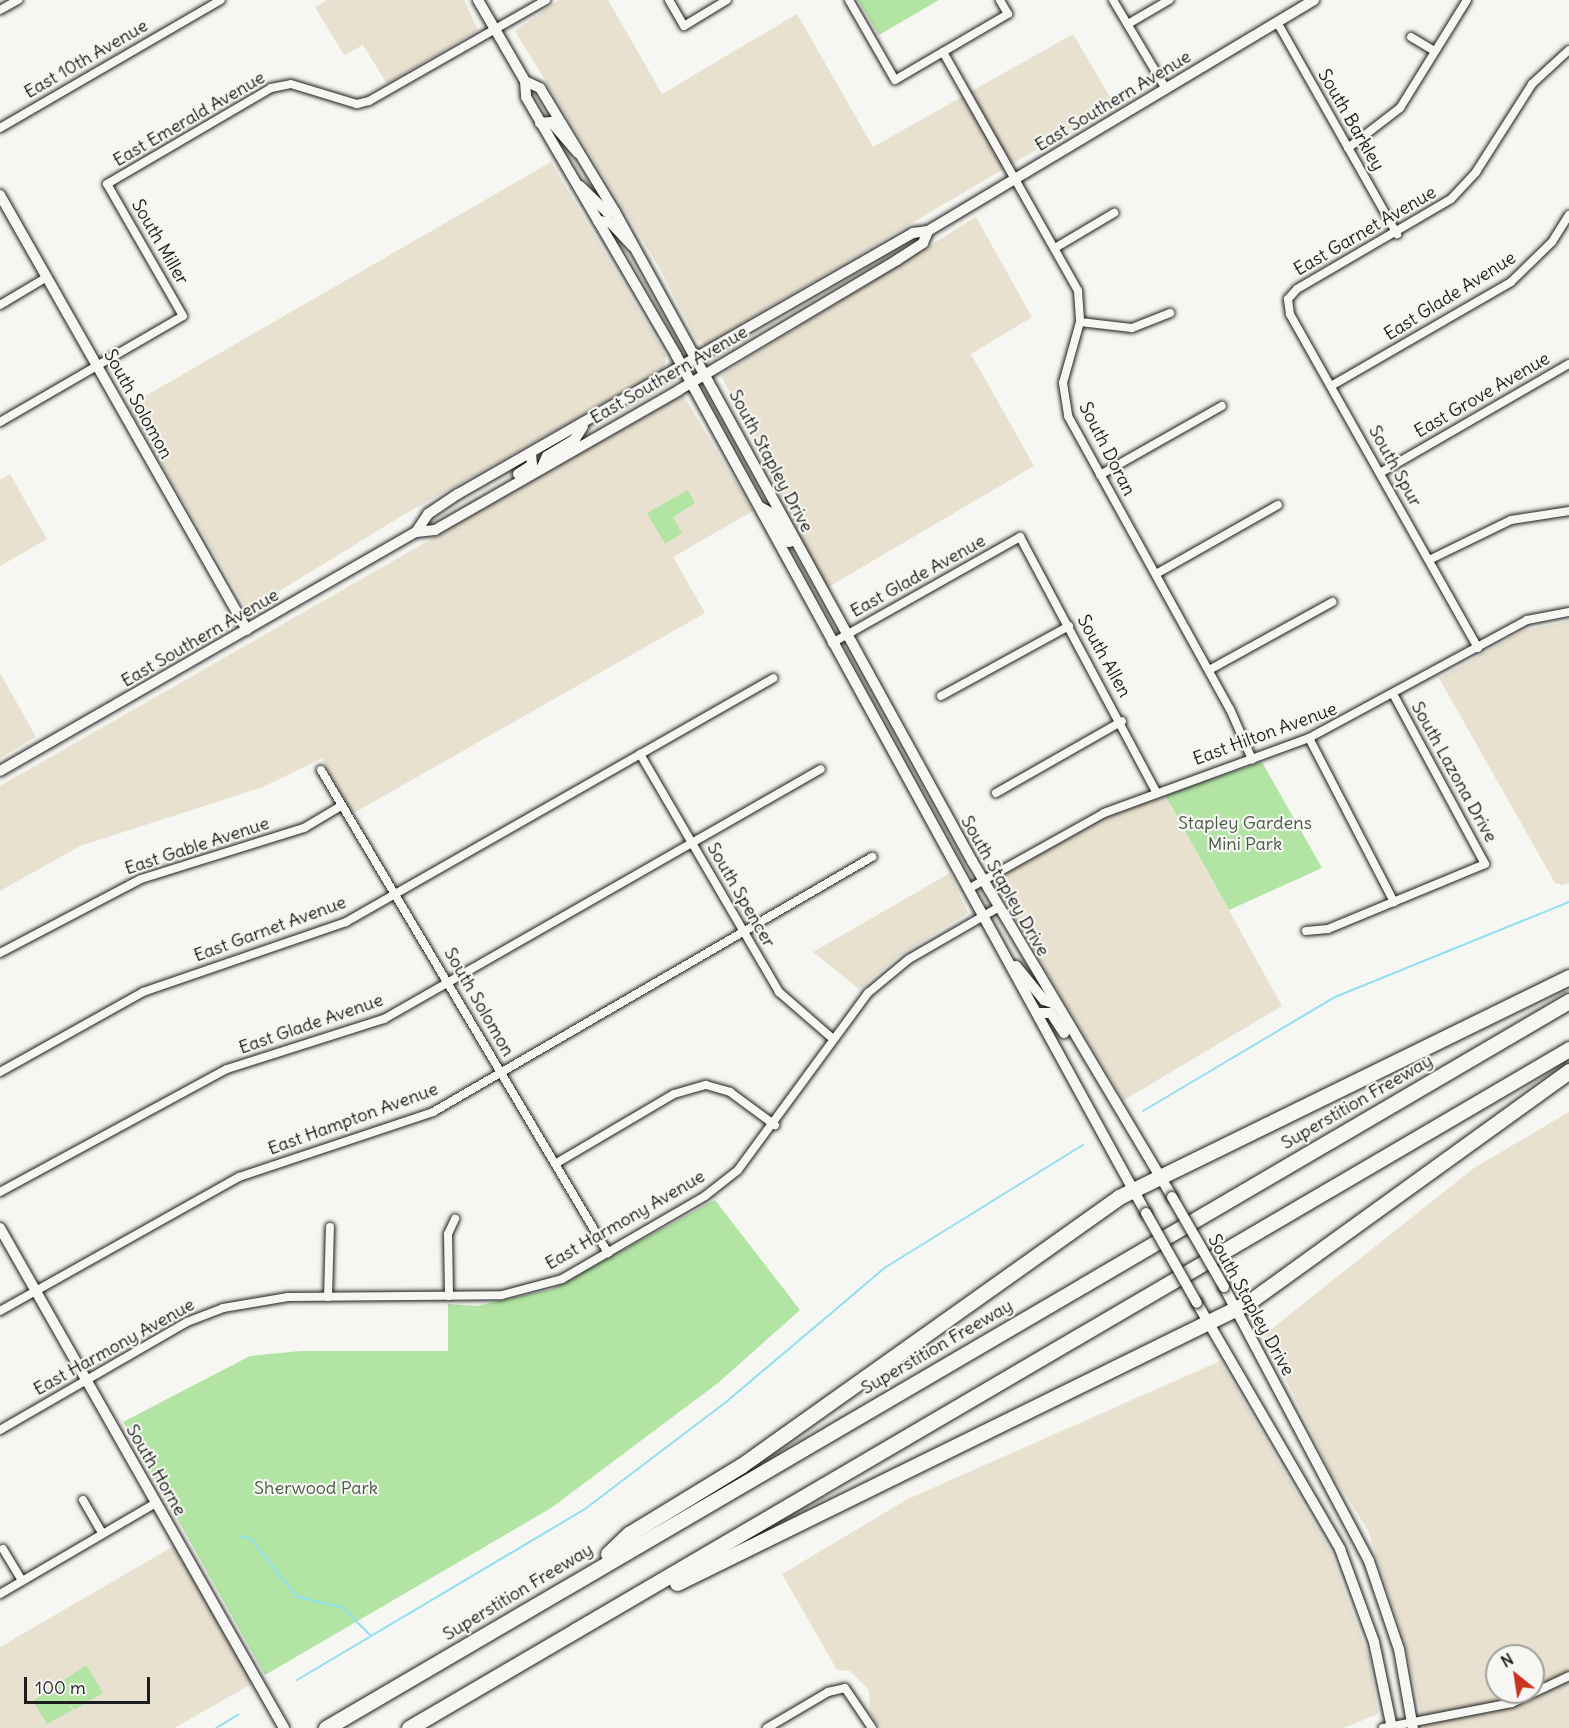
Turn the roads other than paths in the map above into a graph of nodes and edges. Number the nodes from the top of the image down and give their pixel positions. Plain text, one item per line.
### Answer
1 (18, 0) edge
2 (221, 0) edge
3 (478, 0) edge
4 (546, 0) edge
5 (669, 0) edge
6 (727, 0) edge
7 (849, 0) edge
8 (1000, 0) edge
9 (1113, 0) edge
10 (1169, 0) edge
11 (1314, 0) edge
12 (1467, 0) edge
13 (0, 10) edge
14 (1277, 22) junction
15 (1128, 24) junction
16 (495, 30) junction
17 (1411, 37) dead end
18 (1569, 50) edge
19 (1434, 51) junction
20 (943, 52) junction
21 (525, 81) junction
22 (1166, 89) junction
23 (540, 123) junction
24 (0, 128) edge
25 (1348, 148) junction
26 (581, 154) junction
27 (1014, 179) junction
28 (107, 184) joint
29 (578, 186) junction
30 (0, 195) edge
31 (615, 212) junction
32 (1114, 213) dead end
33 (1569, 215) edge
34 (598, 221) junction
35 (928, 231) junction
36 (1397, 234) junction
37 (892, 245) junction
38 (635, 248) junction
39 (1055, 248) junction
40 (47, 278) junction
41 (855, 286) junction
42 (1288, 299) joint
43 (0, 305) edge
44 (1170, 313) dead end
45 (1080, 322) junction
46 (698, 360) junction
47 (1569, 364) edge
48 (98, 366) junction
49 (682, 368) junction
50 (706, 374) junction
51 (690, 383) junction
52 (1331, 386) junction
53 (1222, 406) dead end
54 (0, 422) edge
55 (585, 423) junction
56 (531, 453) junction
57 (541, 469) junction
58 (1380, 473) junction
59 (1100, 475) junction
60 (1278, 506) dead end
61 (475, 507) junction
62 (759, 507) junction
63 (1569, 512) edge
64 (416, 532) junction
65 (1020, 537) joint
66 (795, 540) junction
67 (1429, 560) junction
68 (1156, 574) junction
69 (1332, 602) dead end
70 (1569, 612) edge
71 (1069, 626) junction
72 (247, 630) junction
73 (845, 636) junction
74 (832, 643) junction
75 (1478, 648) junction
76 (1209, 670) junction
77 (773, 678) dead end
78 (941, 696) dead end
79 (1394, 696) junction
80 (1122, 721) junction
81 (1309, 738) junction
82 (640, 754) junction
83 (1252, 759) junction
84 (821, 769) dead end
85 (321, 770) dead end
86 (0, 771) edge
87 (1156, 792) junction
88 (996, 793) dead end
89 (341, 806) junction
90 (691, 843) junction
91 (872, 857) dead end
92 (983, 880) junction
93 (970, 888) junction
94 (396, 894) junction
95 (1394, 902) junction
96 (999, 908) junction
97 (985, 915) junction
98 (1306, 931) dead end
99 (744, 932) junction
100 (0, 953) edge
101 (1012, 964) junction
102 (1569, 977) edge
103 (449, 984) junction
104 (1569, 1001) edge
105 (1055, 1004) junction
106 (1039, 1013) junction
107 (832, 1038) junction
108 (1081, 1048) junction
109 (1569, 1049) edge
110 (501, 1071) junction
111 (1569, 1071) edge
112 (0, 1072) edge
113 (775, 1125) junction
114 (555, 1164) junction
115 (1159, 1176) junction
116 (1132, 1190) junction
117 (0, 1192) edge
118 (455, 1219) dead end
119 (330, 1227) dead end
120 (0, 1228) edge
121 (608, 1252) junction
122 (36, 1290) junction
123 (449, 1296) junction
124 (328, 1297) junction
125 (1235, 1310) junction
126 (0, 1311) edge
127 (1208, 1323) junction
128 (86, 1381) junction
129 (0, 1430) edge
130 (83, 1500) dead end
131 (156, 1503) junction
132 (103, 1534) junction
133 (3, 1549) dead end
134 (589, 1572) junction
135 (22, 1581) junction
136 (0, 1594) edge
137 (504, 1673) junction
138 (1569, 1676) edge
139 (282, 1723) edge
140 (1410, 1725) edge
141 (1389, 1727) edge
142 (326, 1728) edge
143 (409, 1728) edge
144 (767, 1728) edge
145 (872, 1728) edge

1 - 13 street
2 - 24 street, East 10th Avenue
3 - 16 main road, South Stapley Drive
4 - 16 street, East Emerald Avenue
5 - 6 street
7 - 20 street
8 - 20 street
9 - 15 street
10 - 15 street
11 - 14 main road, East Southern Avenue
12 - 19 street
14 - 22 main road, East Southern Avenue
14 - 25 street, South Barkley
15 - 22 street
16 - 21 main road, South Stapley Drive
16 - 28 street, East Emerald Avenue
17 - 19 street
18 - 36 street, East Garnet Avenue
19 - 25 street
20 - 27 street, South Doran
21 - 23 main road, South Stapley Drive
21 - 26 main road, South Stapley Drive
22 - 27 main road, East Southern Avenue
23 - 26 main road
23 - 29 main road, South Stapley Drive
25 - 36 street, South Barkley
26 - 31 main road, South Stapley Drive
27 - 35 main road, East Southern Avenue
27 - 39 street, South Doran
28 - 48 street, South Miller
29 - 31 main road
29 - 34 main road, South Stapley Drive
30 - 40 main road, South Solomon
31 - 38 main road, South Stapley Drive
32 - 39 street
33 - 52 street, East Glade Avenue
34 - 38 main road
34 - 49 main road, South Stapley Drive
35 - 37 main road, East Southern Avenue
35 - 41 main road, East Southern Avenue
36 - 42 street, East Garnet Avenue
37 - 41 main road
37 - 46 main road, East Southern Avenue
38 - 46 main road, South Stapley Drive
39 - 45 street, South Doran
40 - 43 street
40 - 48 main road, South Solomon
41 - 50 main road, East Southern Avenue
42 - 52 street, South Spur
44 - 45 street
45 - 59 street, South Doran
46 - 49 main road, East Southern Avenue
46 - 50 main road, South Stapley Drive
47 - 58 street, East Grove Avenue
48 - 54 street
48 - 72 main road, South Solomon
49 - 51 main road, South Stapley Drive
49 - 55 main road, East Southern Avenue
50 - 51 main road, East Southern Avenue
50 - 66 main road, South Stapley Drive
51 - 57 main road, East Southern Avenue
51 - 62 main road, South Stapley Drive
52 - 58 street, South Spur
53 - 59 street
55 - 56 main road, East Southern Avenue
55 - 57 main road
56 - 61 main road
56 - 64 main road, East Southern Avenue
57 - 61 main road, East Southern Avenue
58 - 67 street, South Spur
59 - 68 street, South Doran
60 - 68 street
61 - 64 main road, East Southern Avenue
62 - 66 main road
62 - 74 main road, South Stapley Drive
63 - 67 street
64 - 72 main road, East Southern Avenue
65 - 71 street, South Allen
65 - 73 street, East Glade Avenue
66 - 73 main road, South Stapley Drive
67 - 75 street, South Spur
68 - 76 street, South Doran
69 - 76 street
70 - 75 street, East Hilton Avenue
71 - 78 street
71 - 80 street, South Allen
72 - 86 main road, East Southern Avenue
73 - 74 street, East Glade Avenue
73 - 92 main road, South Stapley Drive
74 - 93 main road, South Stapley Drive
75 - 79 street, East Hilton Avenue
76 - 83 street, South Doran
77 - 82 street, East Garnet Avenue
79 - 81 street, East Hilton Avenue
79 - 95 street, South Lazona Drive
80 - 87 street, South Allen
80 - 88 street
81 - 83 street, East Hilton Avenue
81 - 95 street
82 - 90 street, South Spencer
82 - 94 street, East Garnet Avenue
83 - 87 street, East Hilton Avenue
84 - 90 street, East Glade Avenue
85 - 89 street, South Solomon
87 - 92 street, East Hilton Avenue
89 - 94 street, South Solomon
89 - 100 street, East Gable Avenue
90 - 99 street, South Spencer
90 - 103 street, East Glade Avenue
91 - 99 street, East Hampton Avenue
92 - 93 street, East Hilton Avenue
92 - 96 main road, South Stapley Drive
93 - 97 main road, South Stapley Drive
94 - 103 street, South Solomon
94 - 112 street, East Garnet Avenue
95 - 98 street
96 - 97 street, East Harmony Avenue
96 - 105 main road, South Stapley Drive
97 - 101 main road, South Stapley Drive
97 - 107 street, East Harmony Avenue
99 - 107 street, South Spencer
99 - 110 street, East Hampton Avenue
101 - 105 main road
101 - 106 main road, South Stapley Drive
102 - 115 highway
103 - 110 street, South Solomon
103 - 117 street, East Glade Avenue
104 - 134 highway, Superstition Freeway
105 - 108 main road, South Stapley Drive
106 - 108 main road
106 - 116 main road, South Stapley Drive
107 - 113 street, East Harmony Avenue
108 - 115 main road, South Stapley Drive
109 - 137 highway
110 - 114 street, South Solomon
110 - 122 street, East Hampton Avenue
111 - 125 highway
113 - 114 street
113 - 121 street, East Harmony Avenue
114 - 121 street, South Solomon
115 - 116 highway
115 - 125 main road, South Stapley Drive, bridge
116 - 127 main road, South Stapley Drive, bridge
116 - 134 highway
118 - 123 street
119 - 124 street
120 - 122 main road, South Horne
121 - 123 street, East Harmony Avenue
122 - 126 street, East Hampton Avenue
122 - 128 main road, South Horne
123 - 124 street, East Harmony Avenue
124 - 128 street, East Harmony Avenue
125 - 127 highway
125 - 140 main road, South Stapley Drive
127 - 137 highway
127 - 141 main road, South Stapley Drive
128 - 129 street, East Harmony Avenue
128 - 131 main road, South Horne
130 - 132 street
131 - 132 street
131 - 139 main road, South Horne
132 - 135 street
133 - 135 street
134 - 142 highway, Superstition Freeway
135 - 136 street
137 - 143 highway
138 - 140 street
140 - 141 street
144 - 145 street

